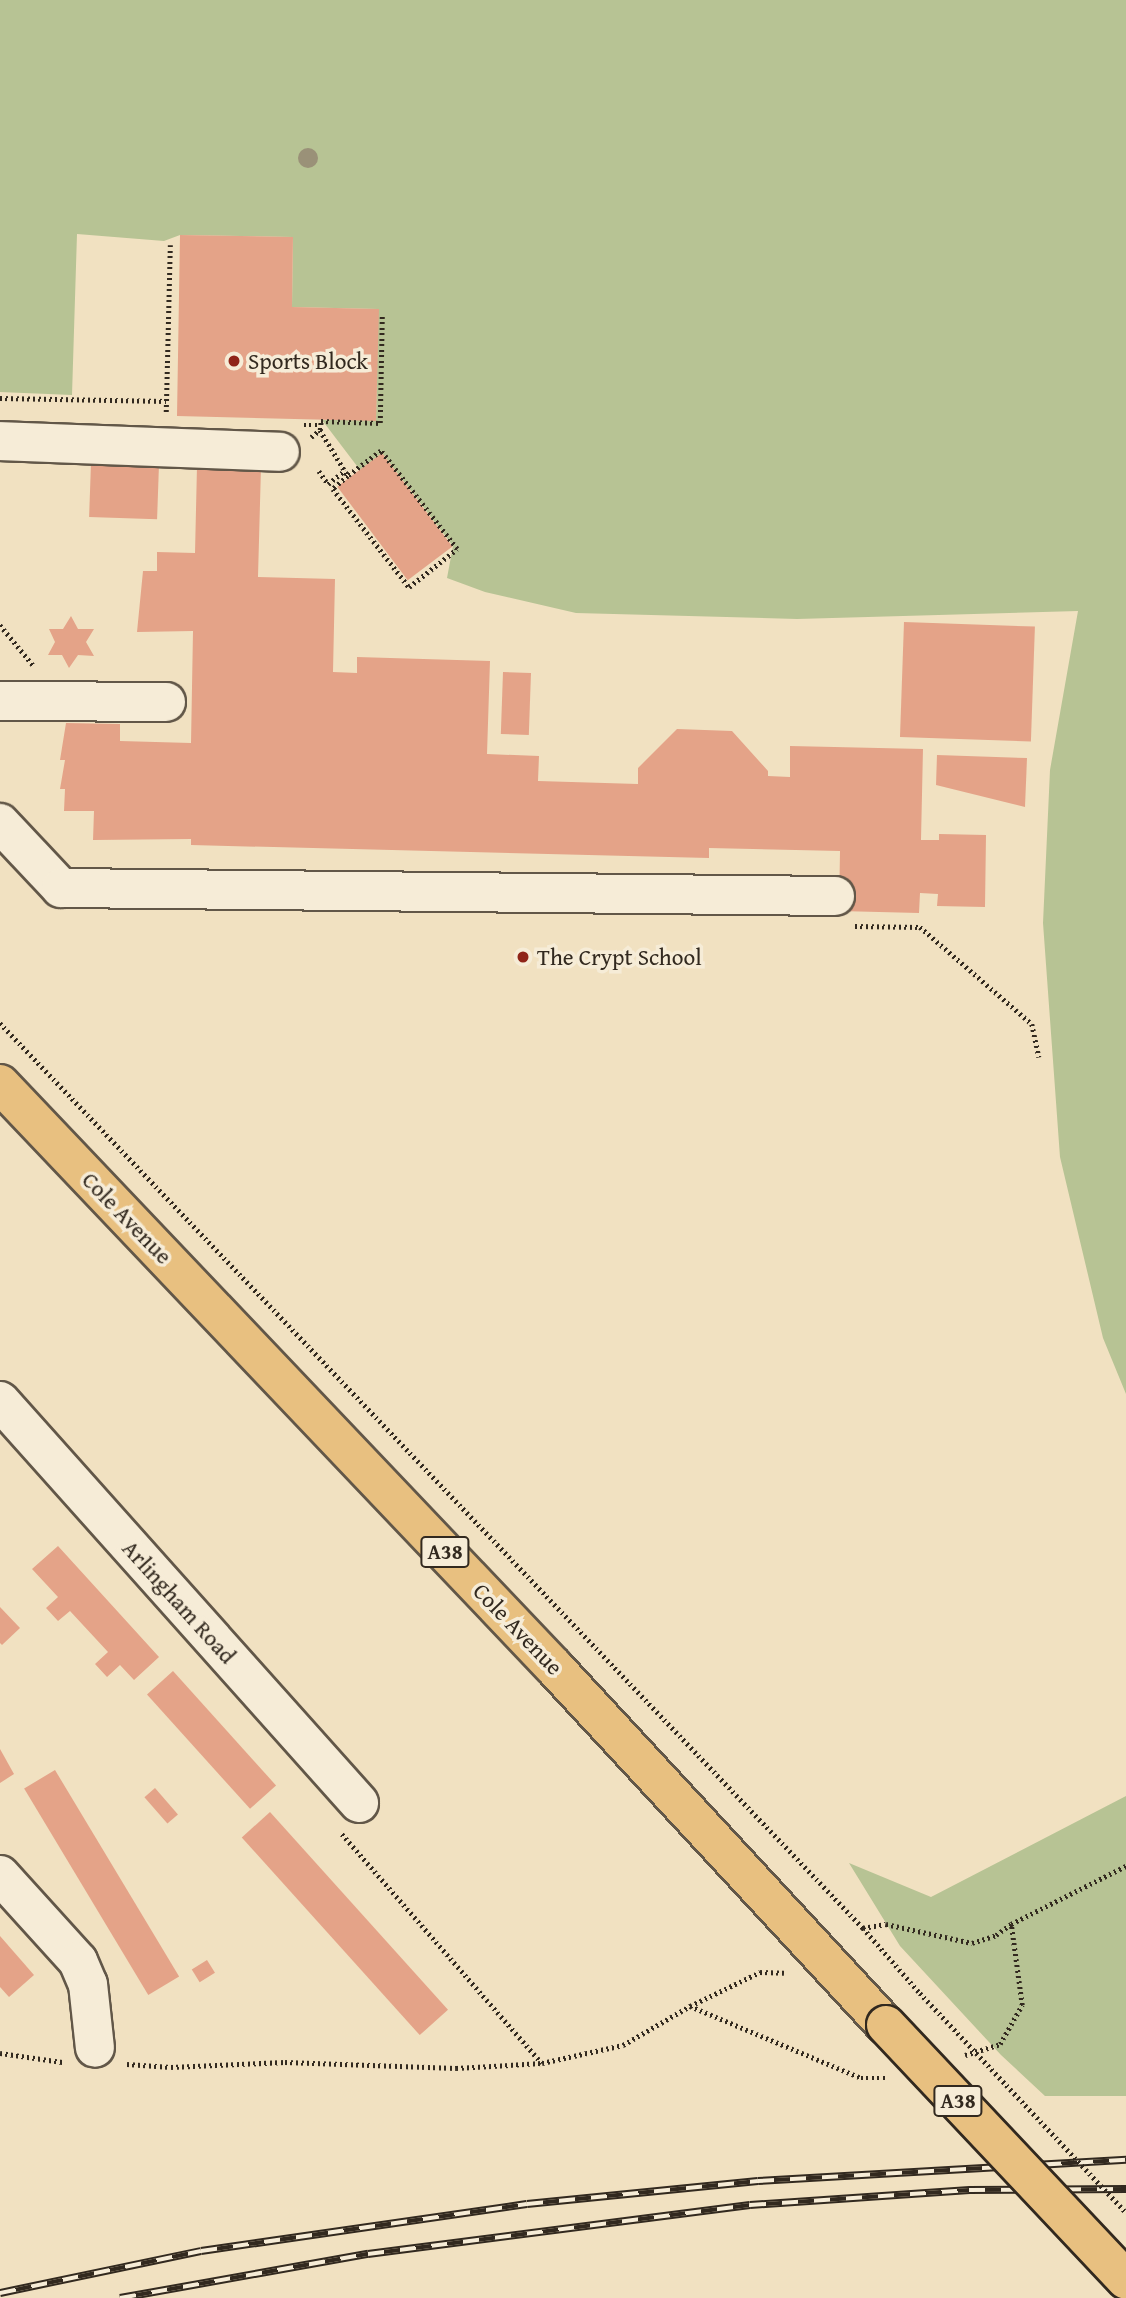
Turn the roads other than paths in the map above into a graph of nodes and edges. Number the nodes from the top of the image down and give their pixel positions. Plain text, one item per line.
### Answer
1 (0, 440) edge
2 (280, 452) dead end
3 (0, 701) edge
4 (166, 702) dead end
5 (0, 823) edge
6 (826, 896) road end
7 (0, 1084) edge
8 (0, 1401) edge
9 (359, 1803) road end
10 (0, 1875) edge
11 (94, 2058) road end
12 (1126, 2280) edge

1 - 2 street
3 - 4 street
5 - 6 street
7 - 12 highway, Cole Avenue / A38, bridge
8 - 9 street, Arlingham Road
10 - 11 street

